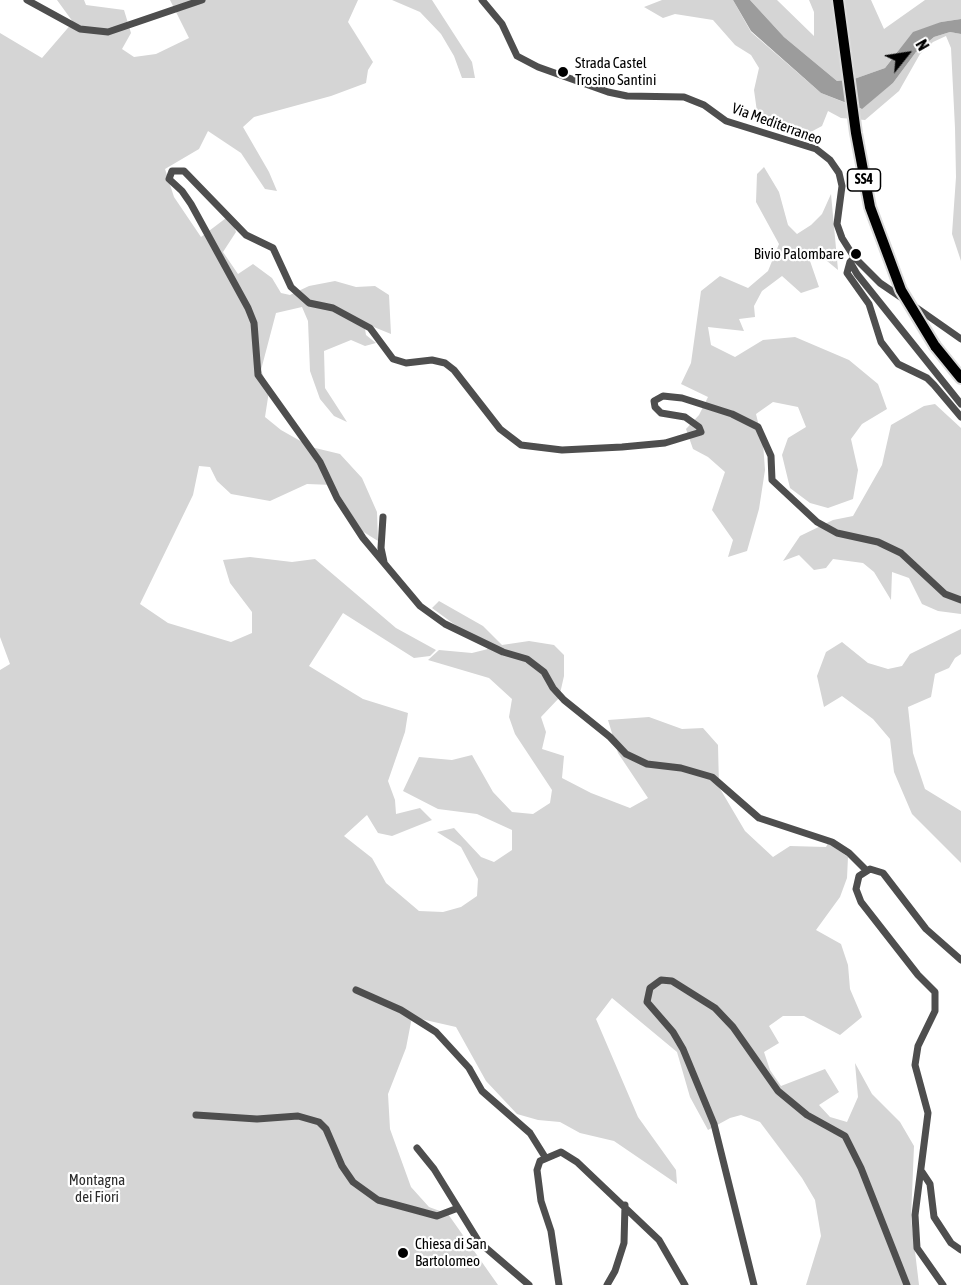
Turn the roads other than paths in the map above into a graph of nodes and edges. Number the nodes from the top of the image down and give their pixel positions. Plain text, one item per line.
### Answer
1 (27, 0) edge
2 (202, 0) edge
3 (482, 0) edge
4 (838, 0) edge
5 (852, 260) junction
6 (961, 339) edge
7 (961, 378) edge
8 (961, 404) edge
9 (961, 417) edge
10 (383, 517) dead end
11 (385, 566) junction
12 (961, 600) edge
13 (866, 870) junction
14 (961, 960) edge
15 (356, 990) dead end
16 (196, 1115) dead end
17 (417, 1148) dead end
18 (545, 1157) junction
19 (922, 1172) junction
20 (625, 1205) junction
21 (458, 1208) junction
22 (961, 1250) edge
23 (609, 1284) edge
24 (529, 1285) edge
25 (559, 1285) edge
26 (685, 1285) edge
27 (754, 1285) edge
28 (907, 1285) edge
29 (943, 1285) edge

1 - 2 street
3 - 5 street, Via Mediterraneo
4 - 7 highway, SS4, bridge
5 - 6 street, Via Mediterraneo
5 - 8 street
5 - 9 street
10 - 11 street
11 - 12 street
11 - 13 street
13 - 14 street
13 - 19 street
15 - 18 street
16 - 21 street
17 - 21 street
18 - 20 street
18 - 25 street
19 - 22 street
19 - 29 street
20 - 23 street
20 - 26 street
21 - 24 street
27 - 28 street

